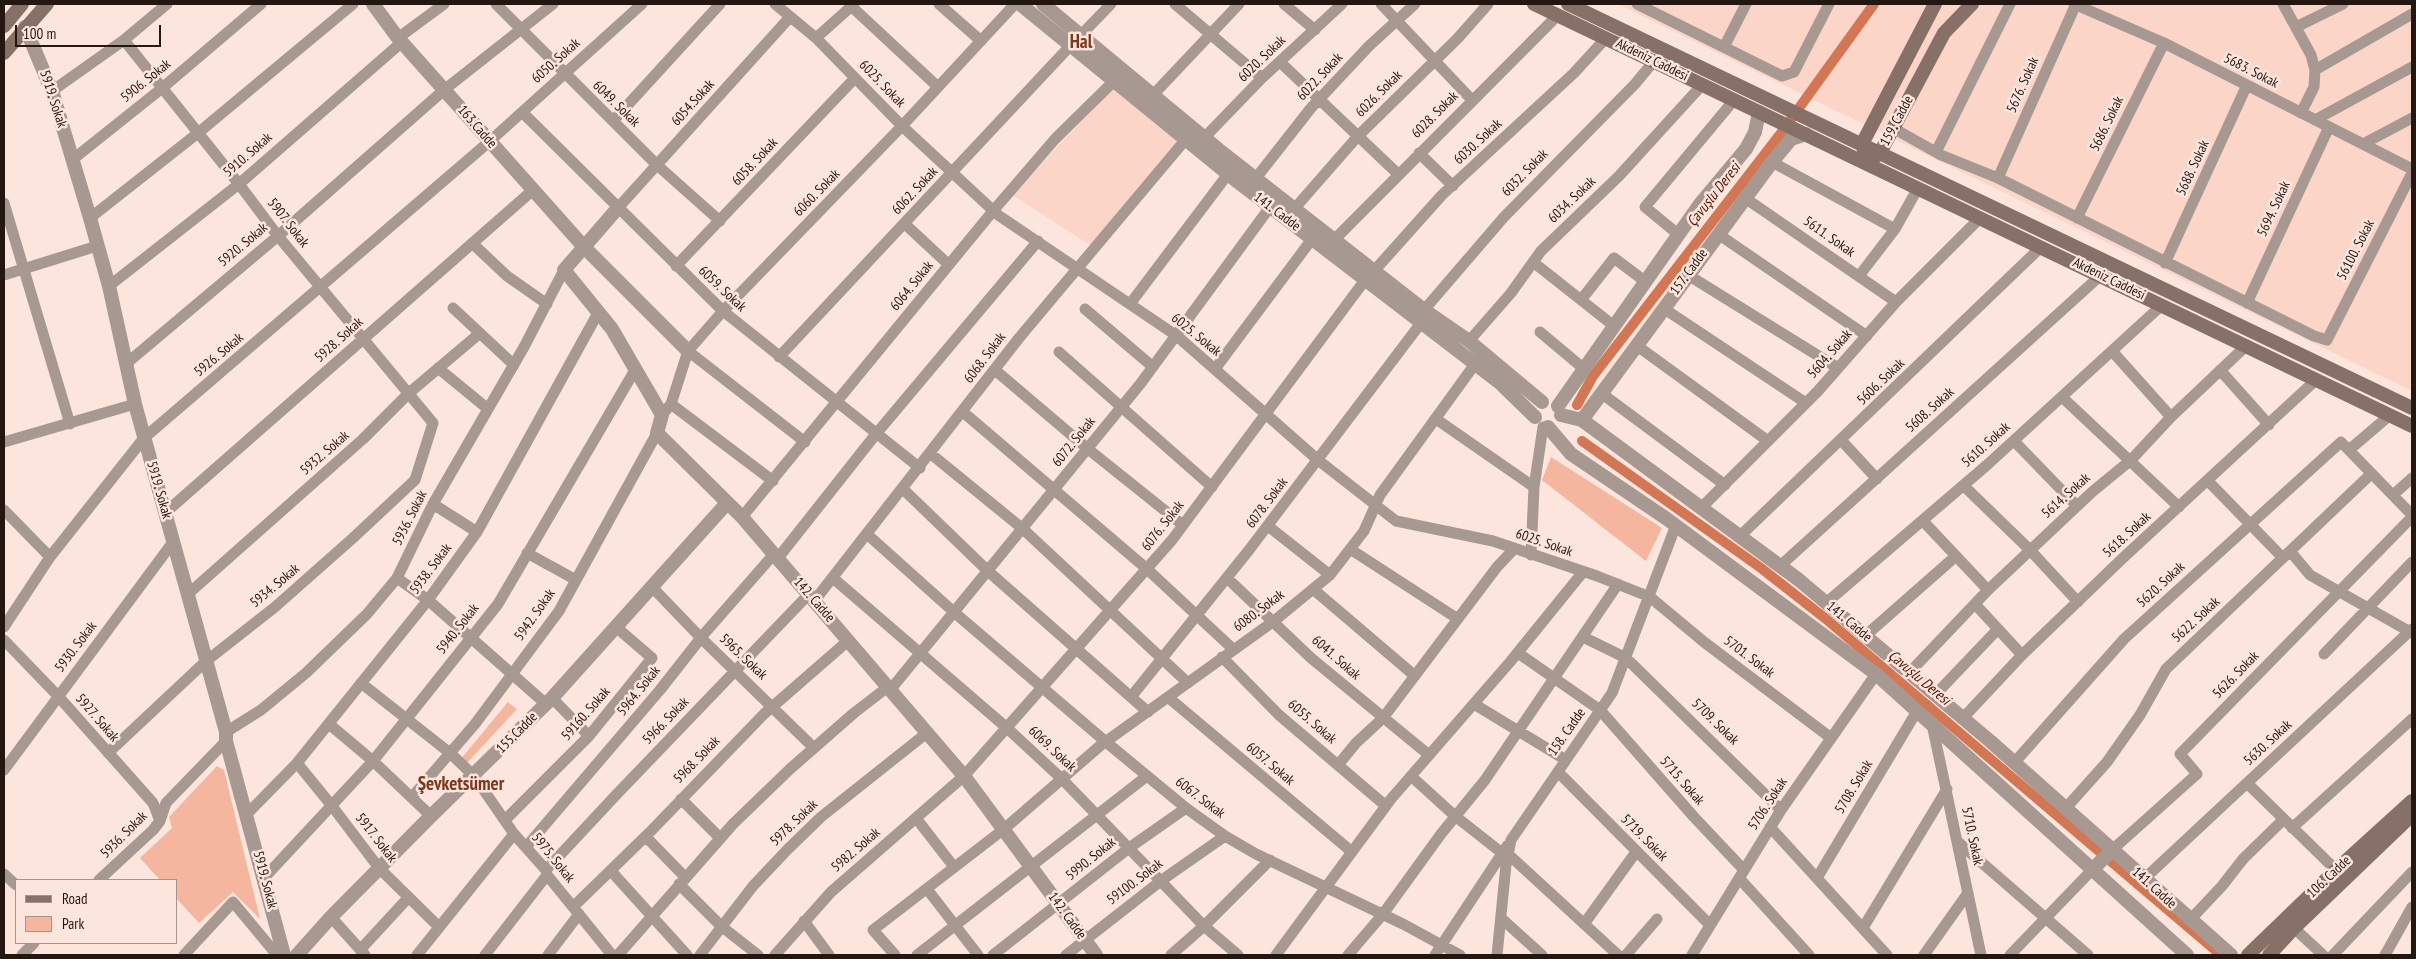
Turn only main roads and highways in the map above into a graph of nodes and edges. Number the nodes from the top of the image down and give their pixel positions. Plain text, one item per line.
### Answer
1 (22, 4) edge
2 (47, 4) edge
3 (1534, 4) edge
4 (1568, 4) edge
5 (1935, 4) edge
6 (1972, 4) edge
7 (4, 26) edge
8 (4, 53) edge
9 (1862, 144) junction
10 (1880, 153) junction
11 (1868, 162) junction
12 (2412, 408) edge
13 (2412, 426) edge
14 (2412, 801) edge
15 (2412, 814) edge
16 (2248, 955) edge
17 (2270, 955) edge

1 - 7 main road
2 - 8 main road
3 - 11 main road, Akdeniz Caddesi
4 - 9 main road, Akdeniz Caddesi
5 - 9 main road, 159. Cadde
6 - 10 main road, 159. Cadde
9 - 10 main road, Akdeniz Caddesi
9 - 11 main road, 159. Cadde
10 - 11 main road, 159. Cadde
10 - 12 main road, Akdeniz Caddesi
11 - 13 main road, Akdeniz Caddesi
14 - 16 main road, 106. Cadde
15 - 17 main road, 106. Cadde

